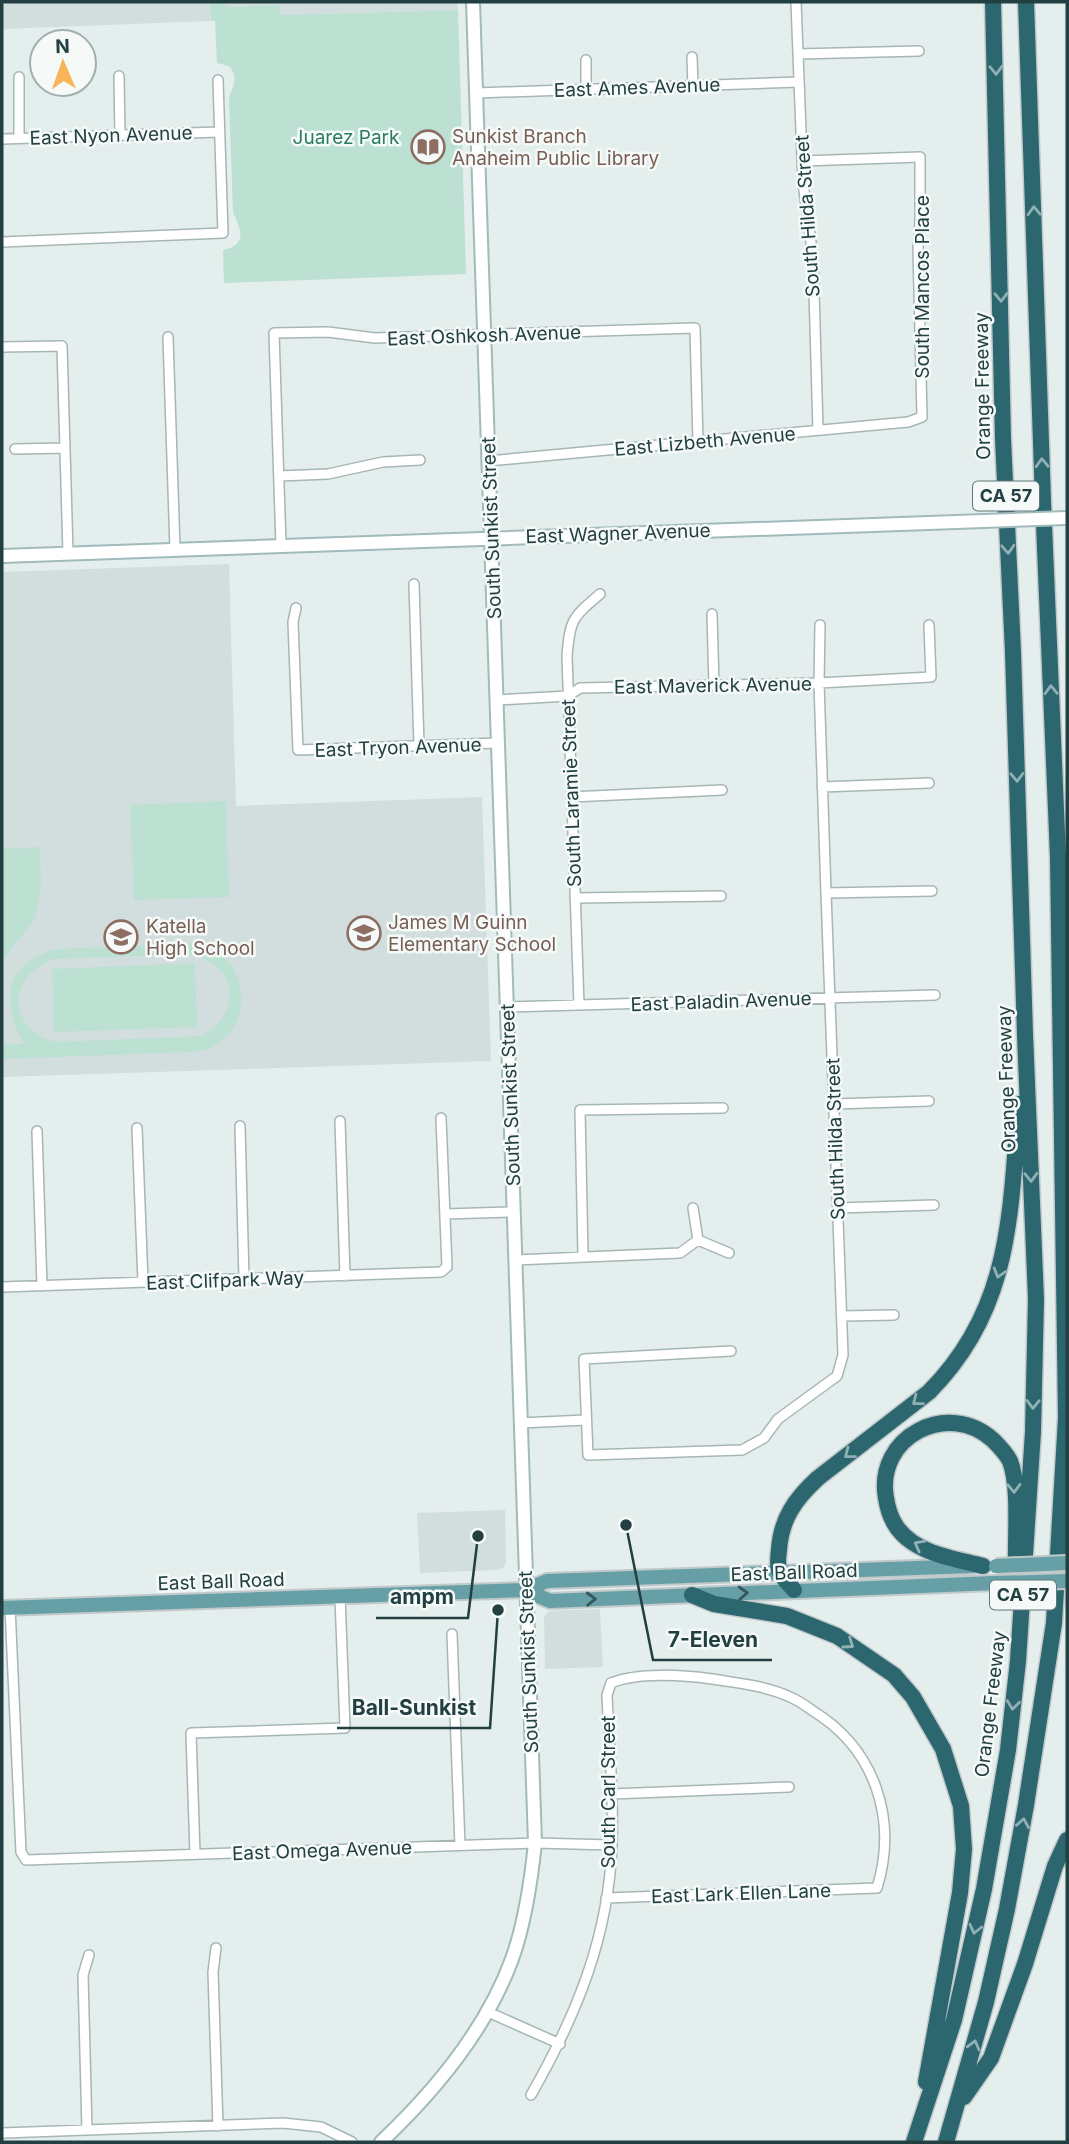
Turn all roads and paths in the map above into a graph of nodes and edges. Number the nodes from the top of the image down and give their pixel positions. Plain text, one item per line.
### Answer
1 (473, 2) edge
2 (796, 2) edge
3 (993, 2) edge
4 (1026, 2) edge
5 (919, 51) dead end
6 (798, 54) junction
7 (692, 57) dead end
8 (586, 60) dead end
9 (119, 76) dead end
10 (19, 77) dead end
11 (218, 80) dead end
12 (799, 82) junction
13 (693, 86) junction
14 (586, 89) junction
15 (476, 93) junction
16 (219, 132) junction
17 (120, 136) junction
18 (19, 138) junction
19 (2, 139) edge
20 (802, 161) junction
21 (2, 243) edge
22 (484, 335) junction
23 (168, 337) dead end
24 (2, 347) edge
25 (922, 417) joint
26 (818, 430) junction
27 (698, 442) junction
28 (15, 449) dead end
29 (65, 449) junction
30 (420, 460) dead end
31 (488, 461) junction
32 (279, 476) junction
33 (1067, 518) edge
34 (492, 538) junction
35 (281, 545) junction
36 (175, 549) junction
37 (68, 553) junction
38 (2, 556) edge
39 (414, 584) dead end
40 (600, 594) dead end
41 (296, 608) dead end
42 (712, 614) dead end
43 (820, 625) dead end
44 (929, 625) dead end
45 (819, 683) junction
46 (714, 685) junction
47 (568, 696) junction
48 (497, 700) junction
49 (498, 743) junction
50 (419, 746) junction
51 (929, 783) dead end
52 (822, 787) junction
53 (722, 790) dead end
54 (571, 797) junction
55 (1058, 857) junction
56 (932, 891) dead end
57 (826, 893) junction
58 (721, 895) dead end
59 (575, 898) junction
60 (1067, 943) edge
61 (935, 995) dead end
62 (830, 998) junction
63 (579, 1005) junction
64 (507, 1007) junction
65 (1025, 1035) junction
66 (929, 1101) dead end
67 (833, 1104) junction
68 (723, 1108) dead end
69 (441, 1118) dead end
70 (340, 1121) dead end
71 (240, 1126) dead end
72 (137, 1128) dead end
73 (37, 1131) dead end
74 (934, 1205) dead end
75 (693, 1208) dead end
76 (838, 1208) junction
77 (514, 1212) junction
78 (445, 1214) junction
79 (698, 1240) junction
80 (730, 1253) dead end
81 (583, 1256) junction
82 (515, 1260) junction
83 (345, 1276) junction
84 (244, 1279) junction
85 (143, 1282) junction
86 (42, 1286) junction
87 (2, 1287) edge
88 (894, 1315) dead end
89 (842, 1316) junction
90 (731, 1351) dead end
91 (1066, 1418) edge
92 (586, 1420) junction
93 (520, 1423) junction
94 (1067, 1563) edge
95 (989, 1566) junction
96 (780, 1573) junction
97 (1067, 1581) edge
98 (525, 1590) junction
99 (794, 1590) junction
100 (692, 1595) junction
101 (340, 1597) junction
102 (6, 1607) edge
103 (452, 1634) dead end
104 (1018, 1661) junction
105 (789, 1787) dead end
106 (611, 1794) junction
107 (1067, 1840) edge
108 (535, 1843) junction
109 (460, 1845) junction
110 (612, 1845) junction
111 (195, 1854) junction
112 (877, 1888) joint
113 (606, 1898) junction
114 (216, 1948) dead end
115 (89, 1955) dead end
116 (488, 2012) junction
117 (560, 2044) junction
118 (531, 2095) dead end
119 (955, 2111) junction
120 (218, 2126) junction
121 (87, 2130) junction
122 (2, 2133) edge
123 (915, 2141) edge
124 (352, 2142) edge
125 (382, 2142) edge
126 (946, 2142) edge

1 - 15 street, South Sunkist Street
2 - 6 street, South Hilda Street
3 -> 65 highway, Orange Freeway / CA 57
55 -> 4 highway, CA 57
5 - 6 street
6 - 12 street, South Hilda Street
7 - 13 street
8 - 14 street
9 - 17 street
10 - 18 street
11 - 16 street
12 - 13 street, East Ames Avenue
12 - 20 street, South Hilda Street
13 - 14 street, East Ames Avenue
14 - 15 street, East Ames Avenue
15 - 22 street, South Sunkist Street
16 - 17 street, East Nyon Avenue
16 - 21 street
17 - 18 street, East Nyon Avenue
18 - 19 street, East Nyon Avenue
20 - 25 street, South Mancos Place
20 - 26 street, South Hilda Street
22 - 27 street, East Oshkosh Avenue
22 - 31 street, South Sunkist Street
22 - 32 street, East Oshkosh Avenue
23 - 36 street
24 - 29 street
25 - 26 street, East Lizbeth Avenue
26 - 27 street, East Lizbeth Avenue
27 - 31 street, East Lizbeth Avenue
28 - 29 street
29 - 37 street
30 - 32 street
31 - 34 street, South Sunkist Street
32 - 35 street
33 - 34 street, East Wagner Avenue, bridge
34 - 35 street, East Wagner Avenue
34 - 48 street, South Sunkist Street
35 - 36 street, East Wagner Avenue
36 - 37 street, East Wagner Avenue
37 - 38 street, East Wagner Avenue
39 - 50 street
40 - 47 street, South Laramie Street
41 - 50 street, East Tryon Avenue
42 - 46 street
43 - 45 street, South Hilda Street
44 - 45 street, East Maverick Avenue
45 - 46 street, East Maverick Avenue
45 - 52 street, South Hilda Street
46 - 47 street, East Maverick Avenue
47 - 48 street, East Maverick Avenue
47 - 54 street, South Laramie Street
48 - 49 street, South Sunkist Street
49 - 50 street, East Tryon Avenue
49 - 64 street, South Sunkist Street
51 - 52 street
52 - 57 street, South Hilda Street
53 - 54 street
54 - 59 street, South Laramie Street
55 - 60 highway
55 - 91 highway, CA 57
56 - 57 street
57 - 62 street, South Hilda Street
58 - 59 street
59 - 63 street, South Laramie Street
61 - 62 street, East Paladin Avenue
62 - 63 street, East Paladin Avenue
62 - 67 street, South Hilda Street
63 - 64 street, East Paladin Avenue
64 - 77 street, South Sunkist Street
65 -> 96 highway
65 -> 104 highway, Orange Freeway / CA 57
66 - 67 street
67 - 76 street, South Hilda Street
68 - 81 street
69 - 78 street
70 - 83 street
71 - 84 street
72 - 85 street
73 - 86 street
74 - 76 street
75 - 79 street
76 - 89 street, South Hilda Street
77 - 78 street
77 - 82 street, South Sunkist Street
78 - 83 street, East Clifpark Way
79 - 80 street
79 - 81 street
81 - 82 street
82 - 93 street, South Sunkist Street
83 - 84 street, East Clifpark Way
84 - 85 street, East Clifpark Way
85 - 86 street, East Clifpark Way
86 - 87 street, East Clifpark Way
88 - 89 street
89 - 92 street, South Hilda Street
90 - 92 street
91 - 94 highway
119 -> 91 highway, CA 57
92 - 93 street
93 - 98 street, South Sunkist Street
94 - 95 main road, East Ball Road, bridge
95 - 96 main road, East Ball Road
95 -> 104 highway
96 - 98 main road, East Ball Road
96 - 99 highway
97 - 99 main road, East Ball Road, bridge
98 -> 100 main road, East Ball Road
98 - 101 main road, East Ball Road
98 - 108 street, South Sunkist Street
100 -> 99 main road, East Ball Road
100 -> 123 highway
101 - 102 main road, East Ball Road
101 - 111 street
102 - 111 street, East Omega Avenue
103 - 109 street
104 -> 123 highway, Orange Freeway / CA 57
105 - 106 street
106 - 110 street, South Carl Street
106 - 112 street, South Carl Street
107 - 119 highway
108 - 109 street, East Omega Avenue
108 - 110 street, East Omega Avenue
108 - 116 street, South Sunkist Street
109 - 111 street, East Omega Avenue
110 - 113 street, South Carl Street
112 - 113 street, East Lark Ellen Lane
113 - 117 street, South Carl Street
114 - 120 street
115 - 121 street
116 - 117 street
116 - 125 street, South Sunkist Street
117 - 118 street, South Carl Street
119 - 126 highway, CA 57
120 - 121 street
120 - 124 street
121 - 122 street

